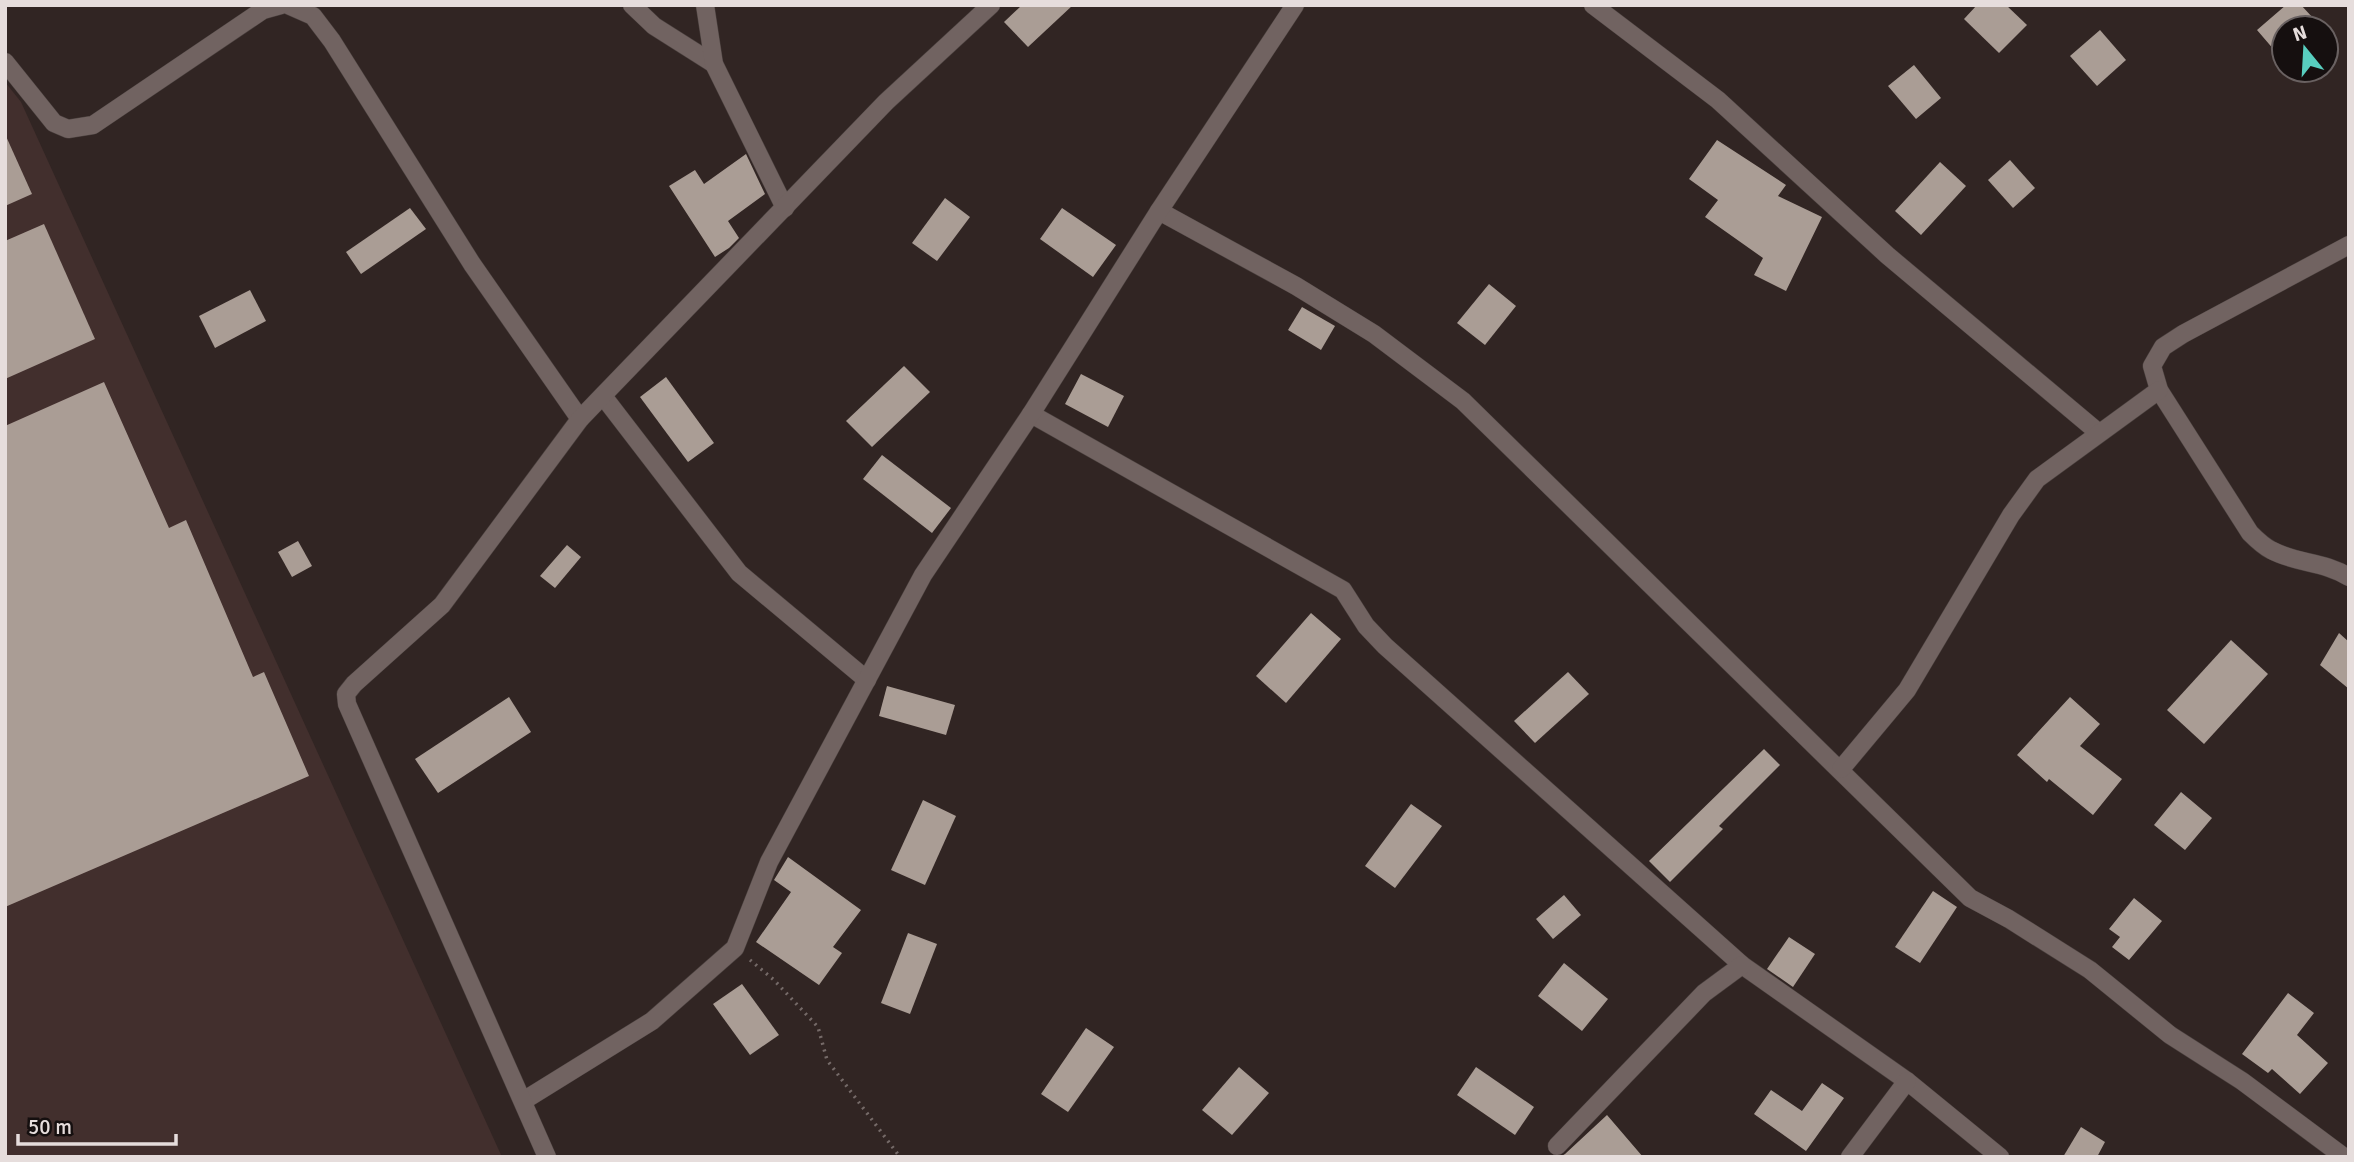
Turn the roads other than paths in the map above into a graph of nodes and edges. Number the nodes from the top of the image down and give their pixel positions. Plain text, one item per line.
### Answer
1 (281, 5) edge
2 (288, 5) edge
3 (632, 5) edge
4 (705, 5) edge
5 (991, 5) edge
6 (1295, 5) edge
7 (1593, 5) edge
8 (5, 62) edge
9 (714, 64) junction
10 (785, 208) junction
11 (1159, 211) junction
12 (2349, 245) edge
13 (2159, 390) junction
14 (603, 396) junction
15 (1031, 414) junction
16 (580, 419) junction
17 (2099, 433) junction
18 (2349, 577) edge
19 (867, 680) junction
20 (1841, 769) junction
21 (1742, 965) junction
22 (1907, 1081) junction
23 (523, 1101) junction
24 (1557, 1146) dead end
25 (547, 1157) edge
26 (1850, 1157) edge
27 (2000, 1157) edge
28 (2344, 1157) edge

1 - 8 street
2 - 16 street
3 - 9 street
4 - 9 street
5 - 10 street
6 - 11 street
7 - 17 street
9 - 10 street
10 - 14 street
11 - 15 street
11 - 20 street
12 - 13 street
13 - 17 street
13 - 18 street
14 - 16 street
14 - 19 street
15 - 19 street
15 - 21 street
16 - 23 street
17 - 20 street
19 - 23 street
20 - 28 street
21 - 22 street
21 - 24 street
22 - 26 street
22 - 27 street
23 - 25 street

